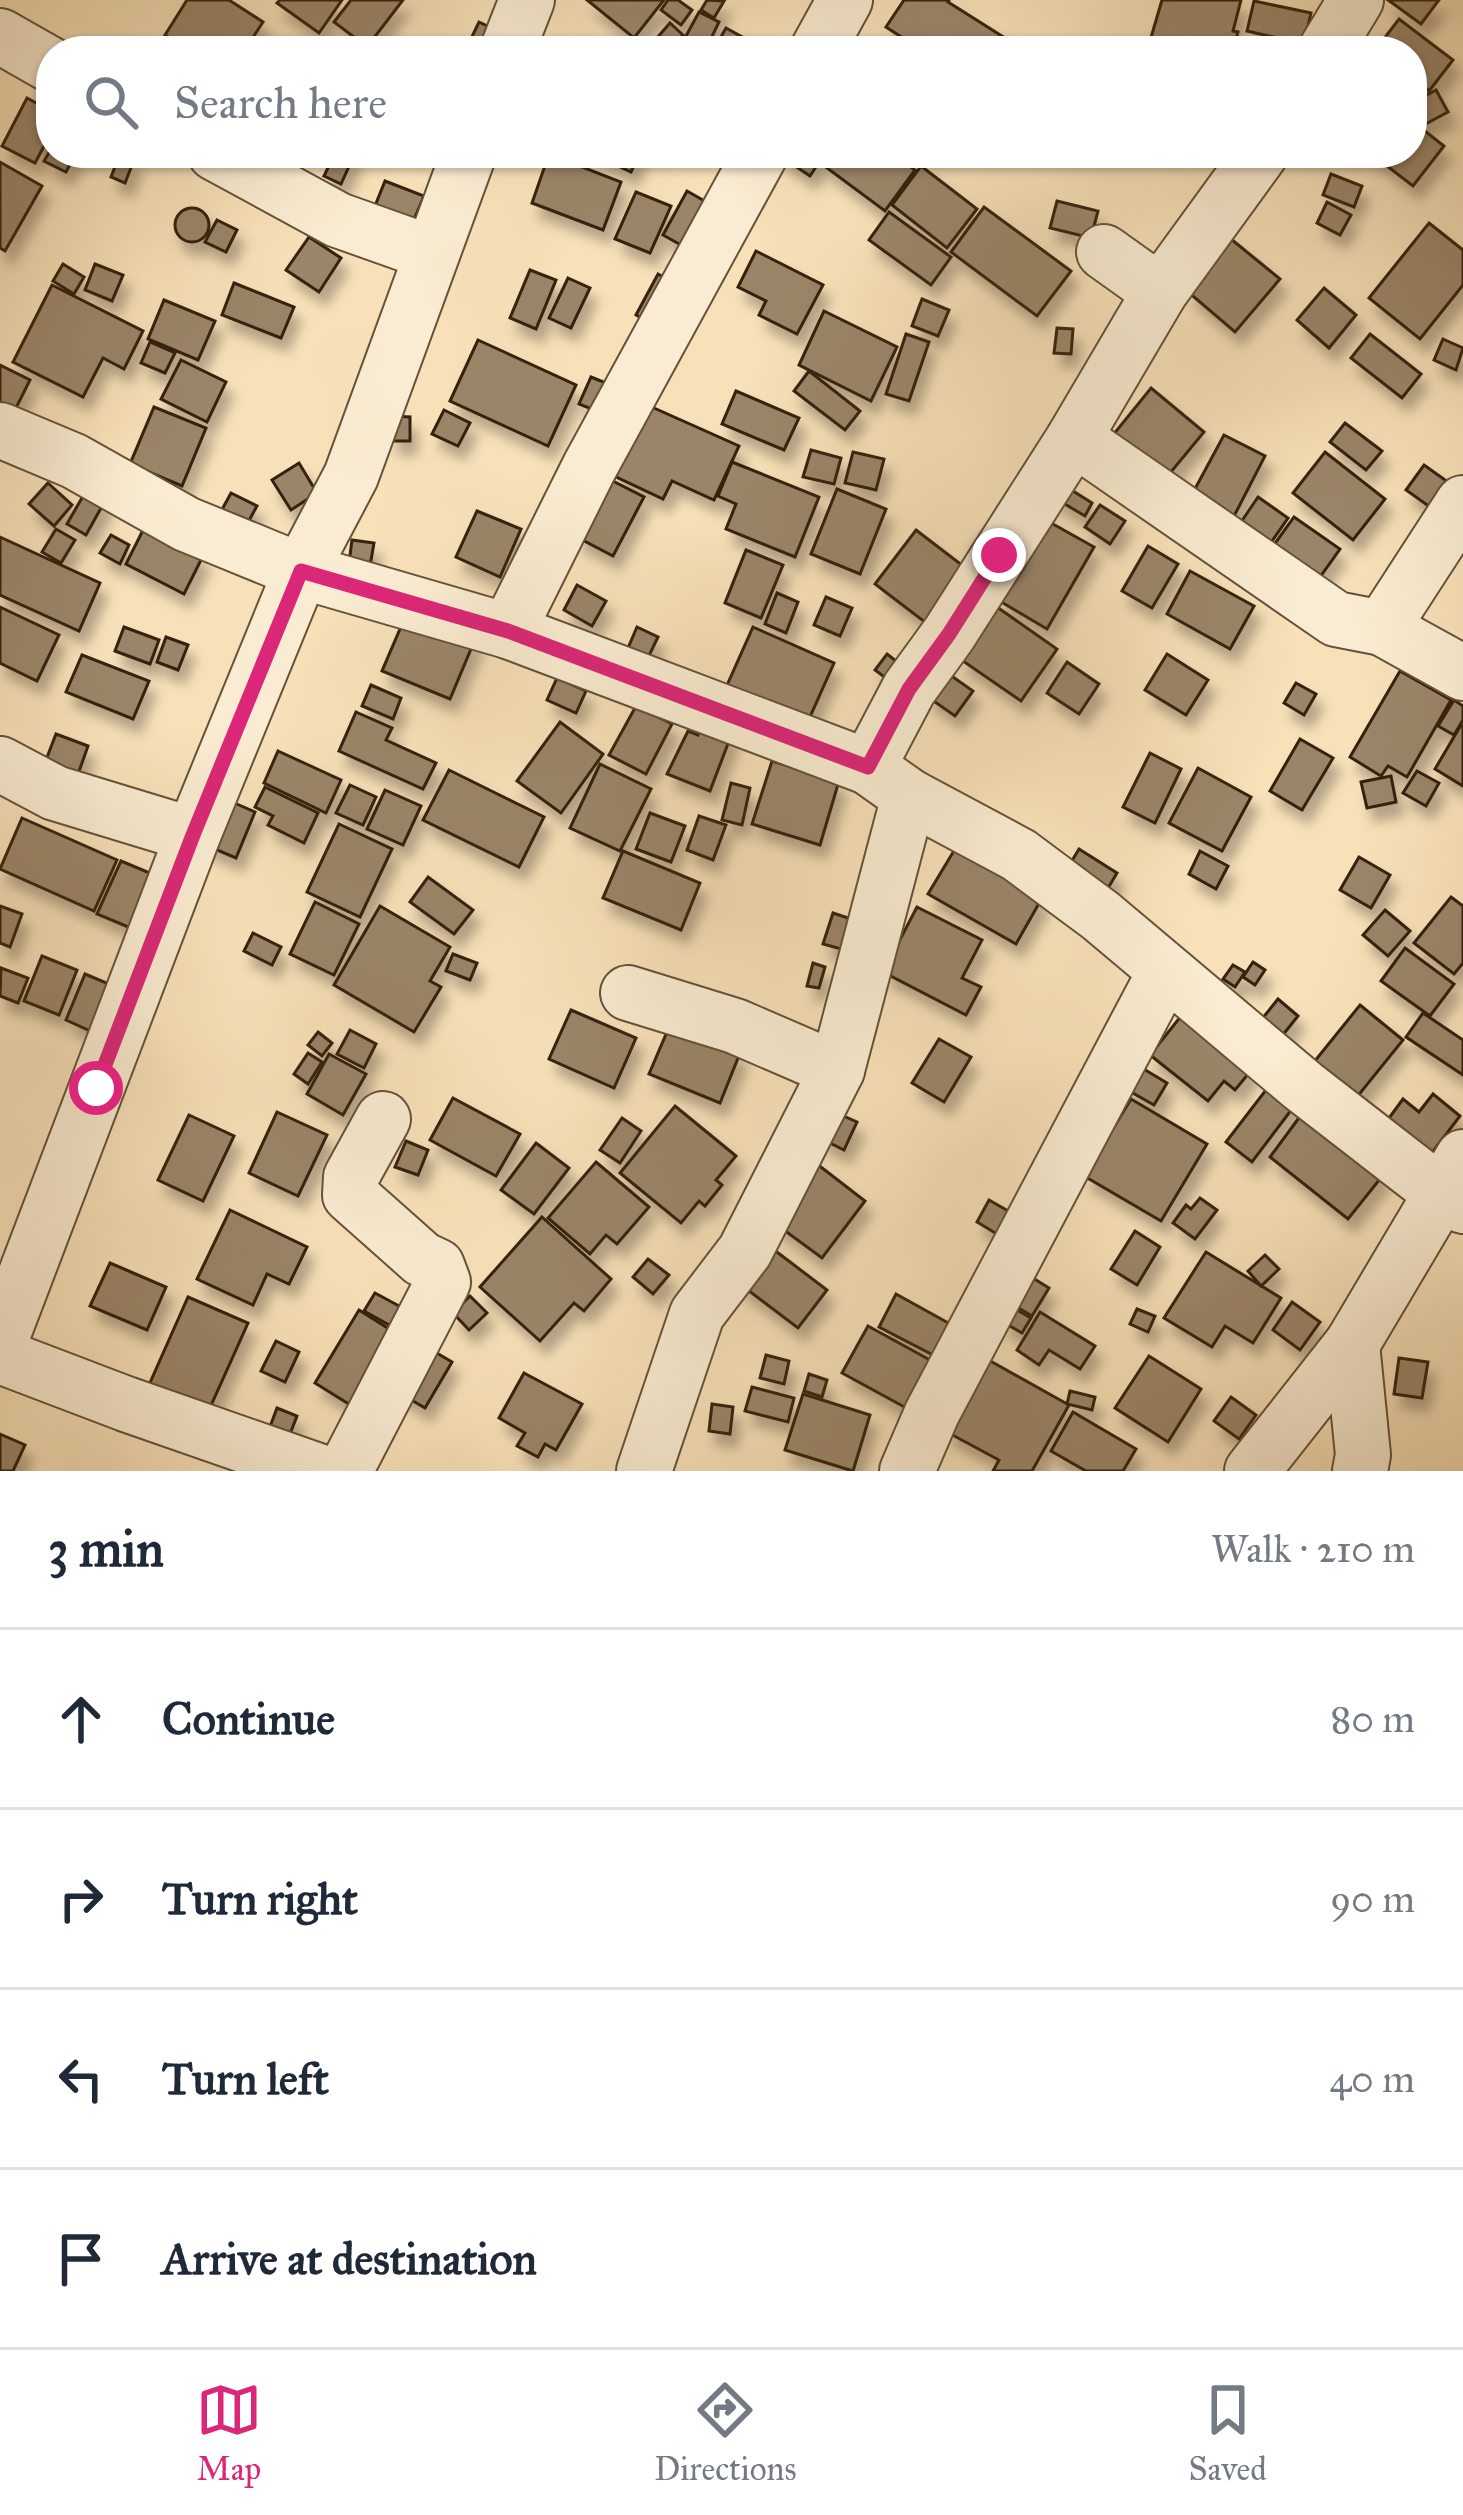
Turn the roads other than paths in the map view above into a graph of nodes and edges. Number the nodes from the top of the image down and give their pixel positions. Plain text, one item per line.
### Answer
1 (527, 0) edge
2 (845, 0) edge
3 (1356, 0) edge
4 (0, 36) edge
5 (514, 36) edge
6 (825, 36) edge
7 (1333, 36) edge
8 (36, 56) edge
9 (243, 168) edge
10 (463, 168) edge
11 (753, 168) edge
12 (1250, 168) edge
13 (1104, 252) dead end
14 (431, 254) junction
15 (1160, 292) junction
16 (0, 430) edge
17 (1074, 438) junction
18 (1463, 502) edge
19 (301, 571) junction
20 (1382, 628) junction
21 (508, 631) junction
22 (1463, 674) edge
23 (0, 764) edge
24 (889, 782) junction
25 (193, 835) junction
26 (1165, 972) junction
27 (628, 993) dead end
28 (837, 1070) junction
29 (383, 1119) dead end
30 (1456, 1185) edge
31 (0, 1342) edge
32 (1352, 1344) junction
33 (0, 1356) edge
34 (318, 1471) edge
35 (345, 1471) edge
36 (644, 1471) edge
37 (907, 1471) edge
38 (1252, 1471) edge
39 (1360, 1471) edge

1 - 5 street
2 - 6 street
3 - 7 street
4 - 8 street
9 - 14 street
10 - 14 street
11 - 21 street
12 - 15 street
13 - 15 street
14 - 19 street
15 - 17 street
16 - 19 street
17 - 20 street
17 - 24 street
18 - 20 street
19 - 21 street
19 - 25 street
20 - 22 street
21 - 24 street
23 - 25 street
24 - 26 street
24 - 28 street
25 - 31 street
26 - 30 street
26 - 37 street
27 - 28 street
28 - 36 street
29 - 35 street
30 - 32 street
32 - 38 street
32 - 39 street
33 - 34 street

